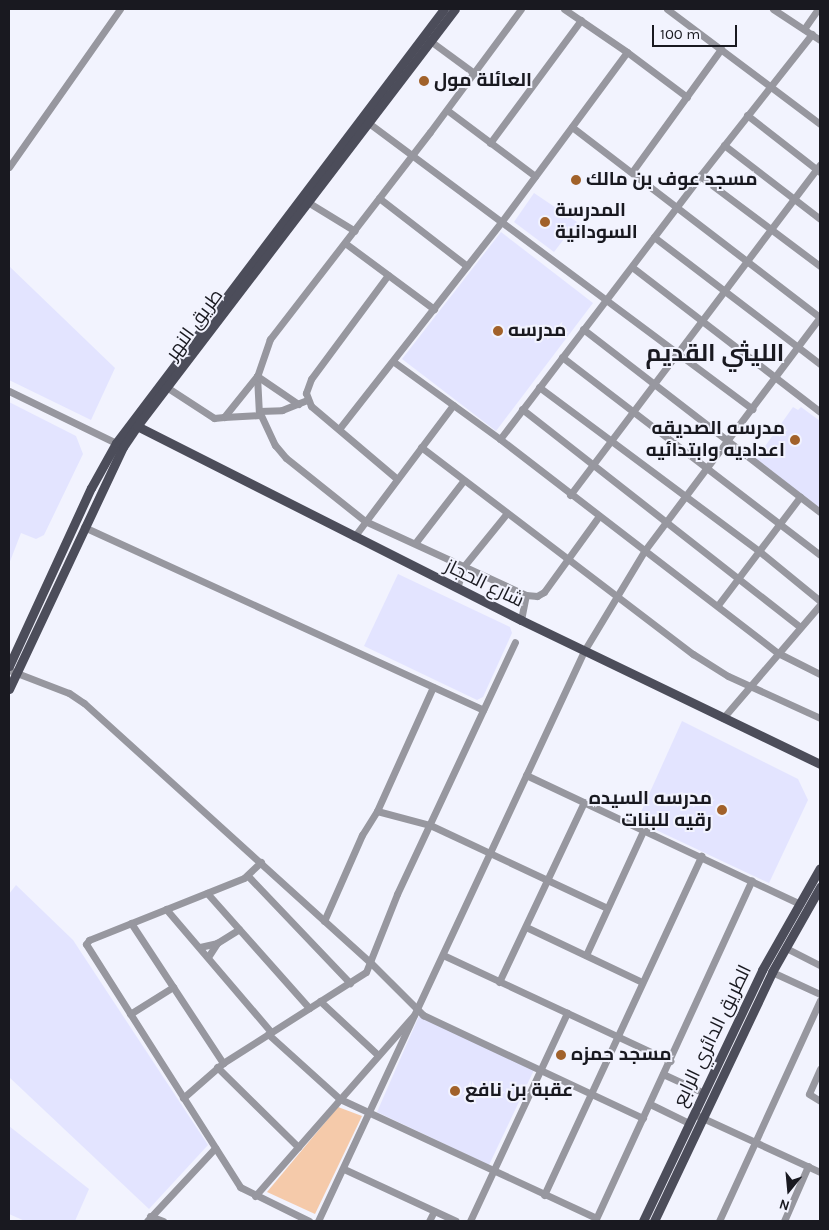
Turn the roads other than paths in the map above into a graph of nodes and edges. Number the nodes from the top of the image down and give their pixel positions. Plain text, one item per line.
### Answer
1 (120, 9) edge
2 (444, 9) edge
3 (455, 9) edge
4 (521, 9) edge
5 (564, 9) edge
6 (668, 9) edge
7 (773, 9) edge
8 (818, 9) edge
9 (581, 20) junction
10 (804, 29) junction
11 (812, 34) junction
12 (429, 40) junction
13 (820, 40) edge
14 (721, 49) junction
15 (627, 52) junction
16 (474, 73) junction
17 (771, 86) junction
18 (687, 97) junction
19 (447, 110) junction
20 (747, 116) junction
21 (366, 121) junction
22 (820, 124) edge
23 (572, 127) junction
24 (490, 143) junction
25 (724, 145) junction
26 (413, 154) junction
27 (9, 167) edge
28 (819, 169) edge
29 (632, 172) junction
30 (535, 176) junction
31 (700, 176) junction
32 (379, 198) junction
33 (793, 198) junction
34 (306, 201) junction
35 (676, 206) junction
36 (820, 219) edge
37 (502, 221) junction
38 (770, 228) junction
39 (355, 231) junction
40 (654, 237) junction
41 (346, 243) junction
42 (745, 260) junction
43 (467, 266) junction
44 (820, 266) edge
45 (632, 267) junction
46 (388, 276) junction
47 (725, 290) junction
48 (606, 300) junction
49 (434, 309) junction
50 (820, 317) edge
51 (703, 321) junction
52 (583, 329) junction
53 (798, 347) junction
54 (678, 353) junction
55 (562, 357) junction
56 (394, 362) junction
57 (820, 364) edge
58 (257, 376) junction
59 (775, 378) junction
60 (653, 386) junction
61 (539, 387) junction
62 (168, 388) junction
63 (9, 391) edge
64 (307, 400) junction
65 (298, 404) junction
66 (453, 405) junction
67 (752, 409) junction
68 (522, 410) junction
69 (634, 412) junction
70 (820, 412) edge
71 (259, 413) junction
72 (224, 417) junction
73 (137, 426) junction
74 (339, 429) junction
75 (500, 439) junction
76 (728, 441) junction
77 (612, 442) junction
78 (116, 443) junction
79 (421, 447) junction
80 (593, 465) junction
81 (707, 468) junction
82 (396, 478) junction
83 (464, 480) junction
84 (570, 495) junction
85 (685, 497) junction
86 (800, 497) junction
87 (506, 512) junction
88 (820, 512) edge
89 (599, 516) junction
90 (365, 521) junction
91 (666, 521) junction
92 (779, 524) junction
93 (84, 527) junction
94 (354, 537) junction
95 (416, 542) junction
96 (645, 550) junction
97 (759, 551) junction
98 (820, 555) edge
99 (569, 559) junction
100 (464, 566) junction
101 (739, 579) junction
102 (457, 588) junction
103 (526, 595) junction
104 (616, 597) junction
105 (820, 603) edge
106 (718, 605) junction
107 (521, 620) junction
108 (800, 627) junction
109 (515, 642) dead end
110 (584, 651) junction
111 (778, 653) junction
112 (9, 666) edge
113 (12, 671) edge
114 (820, 673) edge
115 (752, 686) junction
116 (433, 687) junction
117 (9, 689) edge
118 (483, 710) junction
119 (723, 718) junction
120 (820, 718) edge
121 (820, 764) edge
122 (526, 775) junction
123 (584, 802) junction
124 (377, 810) junction
125 (430, 824) junction
126 (644, 829) junction
127 (489, 853) junction
128 (701, 856) junction
129 (261, 862) junction
130 (820, 868) edge
131 (248, 876) junction
132 (752, 880) junction
133 (547, 881) junction
134 (820, 887) edge
135 (207, 893) junction
136 (800, 904) junction
137 (607, 908) junction
138 (166, 909) junction
139 (324, 920) junction
140 (132, 923) junction
141 (526, 927) junction
142 (238, 929) junction
143 (216, 943) junction
144 (200, 947) junction
145 (786, 948) junction
146 (443, 955) junction
147 (586, 955) junction
148 (208, 957) junction
149 (370, 963) junction
150 (820, 965) edge
151 (772, 972) junction
152 (499, 982) junction
153 (642, 982) junction
154 (350, 983) junction
155 (173, 987) junction
156 (820, 994) edge
157 (820, 1000) edge
158 (320, 1001) junction
159 (309, 1008) junction
160 (418, 1010) junction
161 (567, 1013) junction
162 (130, 1014) junction
163 (269, 1033) junction
164 (616, 1036) junction
165 (378, 1055) junction
166 (670, 1061) junction
167 (220, 1065) junction
168 (820, 1069) edge
169 (541, 1070) junction
170 (664, 1074) junction
171 (590, 1093) junction
172 (704, 1093) junction
173 (183, 1098) junction
174 (340, 1099) junction
175 (820, 1101) edge
176 (650, 1104) junction
177 (370, 1113) junction
178 (694, 1114) junction
179 (643, 1118) junction
180 (703, 1118) junction
181 (690, 1123) junction
182 (755, 1142) junction
183 (298, 1146) junction
184 (215, 1148) junction
185 (808, 1166) junction
186 (344, 1169) junction
187 (493, 1172) junction
188 (820, 1172) edge
189 (544, 1194) junction
190 (255, 1196) junction
191 (434, 1211) junction
192 (149, 1218) edge
193 (596, 1220) edge
194 (163, 1221) edge
195 (309, 1221) edge
196 (318, 1221) edge
197 (429, 1221) edge
198 (456, 1221) edge
199 (470, 1221) edge
200 (643, 1221) edge
201 (654, 1221) edge
202 (718, 1221) edge
203 (784, 1221) edge

1 - 27 street
2 - 78 main road, طريق النهر
3 - 12 main road, طريق النهر
4 - 16 street
5 - 9 street
6 - 14 street
7 - 10 street
8 - 10 street
9 - 15 street
9 - 24 street
10 - 11 street
11 - 13 street
11 - 17 street
12 - 16 street
12 - 21 main road, طريق النهر
14 - 17 street
14 - 18 street
15 - 18 street
15 - 23 street
16 - 19 street
17 - 20 street
17 - 22 street
18 - 29 street
19 - 24 street
19 - 26 street
20 - 25 street
20 - 28 street
21 - 26 street
21 - 34 main road, طريق النهر
23 - 29 street
23 - 30 street
24 - 30 street
25 - 31 street
25 - 33 street
26 - 32 street
26 - 37 street
28 - 33 street
29 - 35 street
30 - 37 street
31 - 35 street
31 - 38 street
32 - 39 street
32 - 43 street
33 - 36 street
33 - 38 street
34 - 39 street
34 - 62 main road, طريق النهر
35 - 40 street
35 - 42 street
37 - 43 street
37 - 48 street
38 - 42 street
38 - 44 street
39 - 41 street
40 - 45 street
40 - 47 street
41 - 46 street
41 - 58 street
42 - 47 street
42 - 50 street
43 - 49 street
45 - 48 street
45 - 51 street
46 - 49 street
46 - 64 street
47 - 51 street
47 - 53 street
48 - 52 street
48 - 54 street
49 - 56 street
50 - 53 street
51 - 54 street
51 - 59 street
52 - 55 street
52 - 60 street
53 - 57 street
53 - 59 street
54 - 60 street
54 - 67 street
55 - 61 street
55 - 69 street
56 - 66 street
56 - 74 street
58 - 65 street
58 - 71 street
58 - 72 street
59 - 67 street
59 - 70 street
60 - 69 street
60 - 76 street
61 - 68 street
61 - 77 street
62 - 72 street
62 - 73 main road, طريق النهر
63 - 78 street
64 - 65 street
64 - 74 street
65 - 71 street
66 - 75 street
66 - 79 street
67 - 76 street
68 - 75 street
68 - 80 street
69 - 77 street
69 - 81 street
71 - 72 street
71 - 90 street
73 - 93 main road, طريق النهر
73 - 94 main road, شارع الحجاز
74 - 82 street
75 - 84 street
76 - 81 street
76 - 86 street
77 - 80 street
77 - 85 street
78 - 112 main road, طريق النهر
79 - 82 street
79 - 83 street
80 - 84 street
80 - 91 street
81 - 85 street
81 - 92 street
82 - 90 street
83 - 87 street
83 - 95 street
84 - 89 street
85 - 91 street
85 - 97 street
86 - 88 street
86 - 92 street
87 - 99 street
87 - 100 street
89 - 96 street
89 - 99 street
90 - 94 street
90 - 95 street
91 - 96 street
91 - 101 street
92 - 97 street
92 - 98 street
93 - 113 main road, طريق النهر
93 - 116 street
94 - 102 main road, شارع الحجاز
95 - 100 street
96 - 104 street
96 - 106 street
97 - 101 street
97 - 105 street
99 - 103 street
99 - 104 street
100 - 102 street
100 - 103 street
101 - 106 street
101 - 108 street
102 - 107 main road, شارع الحجاز
103 - 107 street
104 - 110 street
104 - 115 street
105 - 108 street
106 - 111 street
107 - 110 main road, شارع الحجاز
108 - 111 street
109 - 118 street
110 - 119 main road, شارع الحجاز
110 - 122 street
111 - 114 street
111 - 115 street
113 - 117 main road, طريق النهر
113 - 129 street
115 - 119 street
115 - 120 street
116 - 118 street
116 - 124 street
118 - 125 street
119 - 121 main road, شارع الحجاز
122 - 123 street
122 - 127 street
123 - 126 street
123 - 133 street
124 - 125 street
124 - 139 street
125 - 127 street
125 - 149 street
126 - 128 street
126 - 137 street
127 - 133 street
127 - 146 street
128 - 132 street
128 - 153 street
129 - 131 street
129 - 139 street
130 - 136 main road, الطريق الدائري الرابع
131 - 135 street
131 - 154 street
132 - 136 street
132 - 166 street
133 - 137 street
133 - 141 street
134 - 145 main road, الطريق الدائري الرابع
135 - 138 street
135 - 142 street
136 - 172 main road, الطريق الدائري الرابع
137 - 147 street
138 - 140 street
138 - 144 street
139 - 149 street
140 - 155 street
140 - 162 street
141 - 147 street
141 - 152 street
142 - 143 street
142 - 159 street
143 - 144 street
143 - 148 street
144 - 148 street
145 - 150 street
145 - 151 main road, الطريق الدائري الرابع
146 - 152 street
146 - 160 street
147 - 153 street
148 - 163 street
149 - 154 street
149 - 160 street
151 - 156 street
151 - 180 main road, الطريق الدائري الرابع
152 - 161 street
153 - 164 street
154 - 158 street
155 - 162 street
155 - 167 street
157 - 182 street
158 - 159 street
158 - 165 street
159 - 163 street
160 - 165 street
160 - 169 street
160 - 177 street
161 - 164 street
161 - 169 street
162 - 173 street
163 - 167 street
163 - 174 street
164 - 166 street
164 - 171 street
165 - 174 street
166 - 170 street
167 - 173 street
167 - 183 street
168 - 175 street
169 - 171 street
169 - 187 street
170 - 172 street
170 - 176 street
171 - 179 street
171 - 189 street
172 - 178 main road, الطريق الدائري الرابع
173 - 184 street
174 - 177 street
174 - 183 street
176 - 179 street
176 - 181 street
177 - 186 street
177 - 187 street
178 - 180 street
178 - 181 main road, الطريق الدائري الرابع
179 - 193 street
180 - 182 street
180 - 201 main road, الطريق الدائري الرابع
181 - 200 main road, الطريق الدائري الرابع
182 - 185 street
182 - 202 street
183 - 190 street
184 - 190 street
184 - 192 street
185 - 188 street
185 - 203 street
186 - 191 street
186 - 196 street
187 - 189 street
187 - 199 street
189 - 193 street
190 - 195 street
191 - 197 street
191 - 198 street
192 - 194 street

